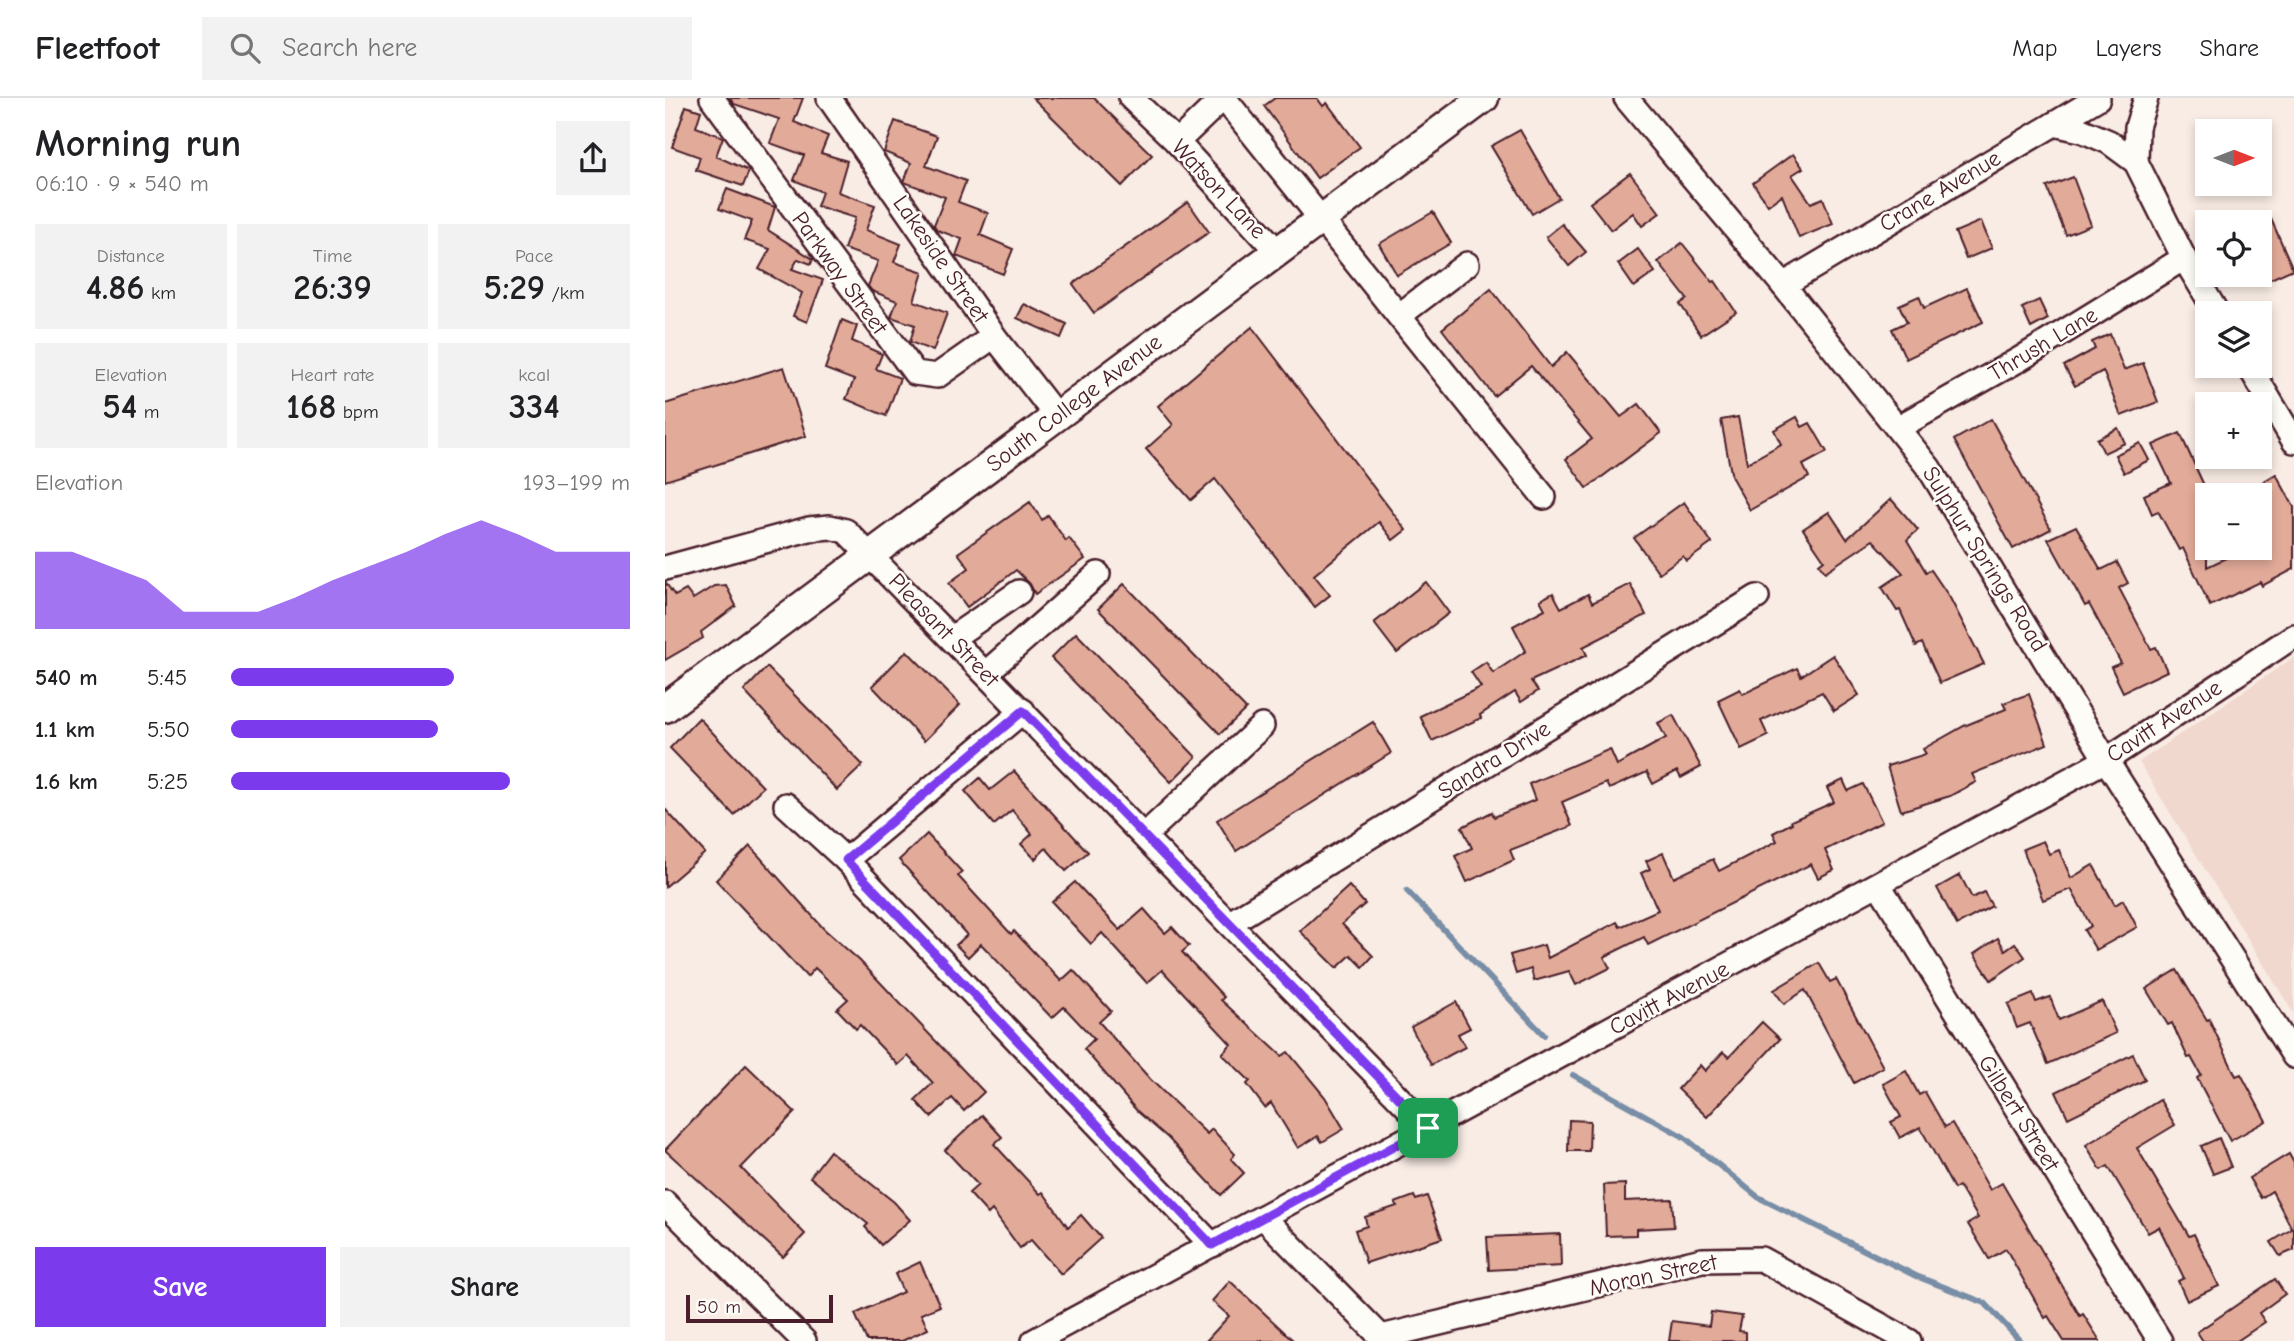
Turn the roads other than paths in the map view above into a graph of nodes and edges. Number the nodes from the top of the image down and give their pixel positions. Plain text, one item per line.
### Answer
1 (712, 98) edge
2 (829, 98) edge
3 (1131, 98) edge
4 (1224, 98) edge
5 (1484, 98) edge
6 (1626, 98) edge
7 (2098, 98) edge
8 (2147, 98) edge
9 (2053, 124) junction
10 (1177, 142) junction
11 (2136, 162) junction
12 (1322, 216) junction
13 (1277, 251) junction
14 (2184, 258) junction
15 (1467, 264) dead end
16 (1783, 285) junction
17 (2210, 301) edge
18 (1400, 315) junction
19 (994, 336) junction
20 (2256, 378) edge
21 (1057, 417) junction
22 (1899, 427) junction
23 (2294, 441) edge
24 (1544, 497) dead end
25 (870, 554) junction
26 (665, 568) edge
27 (1098, 574) dead end
28 (1019, 592) dead end
29 (1757, 597) dead end
30 (2294, 636) edge
31 (952, 638) junction
32 (986, 673) junction
33 (665, 708) edge
34 (1023, 711) junction
35 (1262, 726) dead end
36 (2106, 760) junction
37 (786, 805) dead end
38 (1145, 835) junction
39 (846, 860) junction
40 (1879, 885) junction
41 (1230, 923) junction
42 (2294, 1056) edge
43 (1428, 1128) junction
44 (665, 1203) edge
45 (1263, 1217) junction
46 (1212, 1245) junction
47 (1383, 1339) edge
48 (804, 1341) edge
49 (1034, 1341) edge
50 (1909, 1341) edge
51 (2160, 1341) edge

1 - 19 street, Parkway Street
2 - 19 street, Lakeside Street
3 - 10 street, Watson Lane
4 - 10 street
4 - 12 street
5 - 12 main road, South College Avenue
6 - 16 street, Sulphur Springs Road
7 - 9 street, Crane Avenue
8 - 11 street
9 - 11 street
9 - 16 street, Crane Avenue
10 - 13 street, Watson Lane
11 - 14 street
12 - 13 main road, South College Avenue
12 - 18 street
13 - 21 main road, South College Avenue
14 - 17 street
14 - 22 street, Thrush Lane
15 - 18 street
16 - 22 street, Sulphur Springs Road
18 - 24 street
19 - 21 street, Lakeside Street
20 - 23 street
21 - 25 main road, South College Avenue
22 - 36 street, Sulphur Springs Road
25 - 26 street, Pleasant Street
25 - 31 street, Pleasant Street
25 - 33 main road, South College Avenue
27 - 32 street
28 - 31 street
29 - 41 street, Sandra Drive
30 - 36 street, Cavitt Avenue
31 - 32 street, Pleasant Street
32 - 34 street, Pleasant Street
34 - 38 street, Pleasant Street
34 - 39 street
35 - 38 street
36 - 40 street, Cavitt Avenue
36 - 42 street, Sulphur Springs Road
37 - 39 street
38 - 41 street, Pleasant Street
39 - 46 street
40 - 43 street, Cavitt Avenue
40 - 51 street, Gilbert Street
41 - 43 street, Pleasant Street
43 - 45 street, Cavitt Avenue
44 - 48 street
45 - 46 street, Cavitt Avenue
45 - 47 street
46 - 49 street, Cavitt Avenue
47 - 50 street, Moran Street

